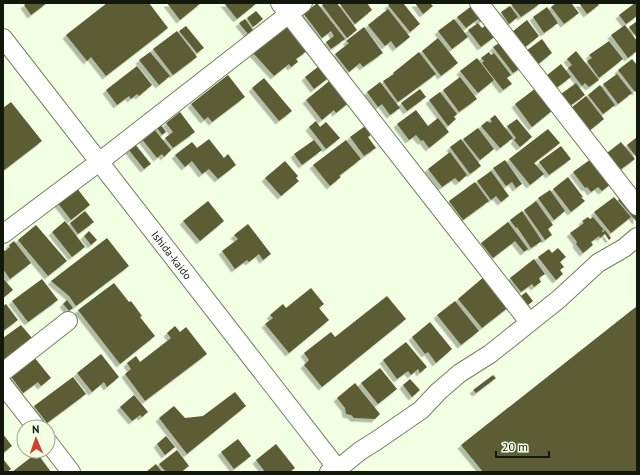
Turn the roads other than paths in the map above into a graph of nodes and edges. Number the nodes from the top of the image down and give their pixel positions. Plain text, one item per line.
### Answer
1 (303, 3) edge
2 (479, 3) edge
3 (284, 9) edge
4 (3, 38) edge
5 (100, 162) junction
6 (637, 206) edge
7 (3, 234) edge
8 (637, 237) edge
9 (68, 321) dead end
10 (529, 322) junction
11 (3, 372) edge
12 (3, 385) edge
13 (30, 419) edge
14 (56, 452) edge
15 (336, 471) edge
16 (71, 472) edge

1 - 3 street
2 - 6 street
3 - 5 street
3 - 10 street
4 - 5 street, Ishida-kaido
5 - 7 street
5 - 15 street, Ishida-kaido
8 - 10 street
9 - 11 street
10 - 15 street
12 - 13 street
14 - 16 street

